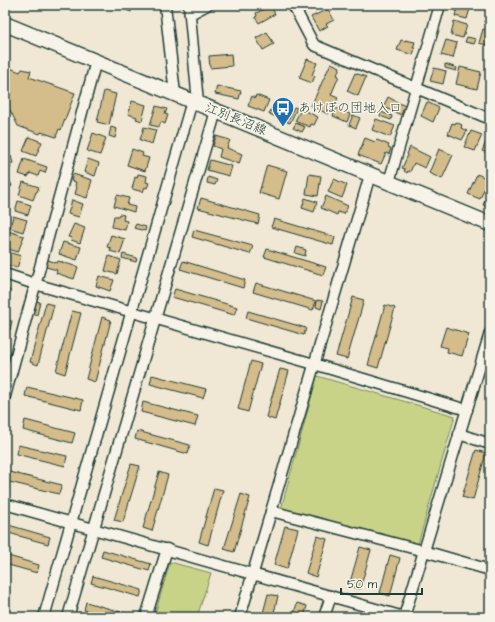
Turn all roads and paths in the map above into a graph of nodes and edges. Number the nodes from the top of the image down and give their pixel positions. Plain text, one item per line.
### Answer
1 (165, 5) edge
2 (207, 5) edge
3 (293, 5) edge
4 (440, 5) edge
5 (189, 10) edge
6 (5, 24) edge
7 (96, 61) junction
8 (416, 88) junction
9 (174, 94) junction
10 (195, 102) junction
11 (216, 111) junction
12 (490, 119) edge
13 (370, 175) junction
14 (389, 182) junction
15 (490, 224) edge
16 (5, 274) edge
17 (35, 284) junction
18 (132, 312) junction
19 (156, 319) junction
20 (490, 334) edge
21 (314, 364) junction
22 (5, 396) edge
23 (467, 410) junction
24 (459, 434) junction
25 (490, 444) edge
26 (5, 504) edge
27 (271, 511) junction
28 (71, 523) junction
29 (94, 529) junction
30 (167, 549) junction
31 (424, 551) junction
32 (490, 570) edge
33 (253, 573) junction
34 (331, 596) junction
35 (44, 617) edge
36 (68, 617) edge
37 (146, 617) edge
38 (240, 617) edge
39 (324, 617) edge
40 (404, 617) edge

1 - 9 street
2 - 5 street
3 - 8 street
4 - 8 street
5 - 10 street
6 - 7 main road, 江別長沼線
7 - 9 main road, 江別長沼線
7 - 17 street
8 - 12 street
8 - 14 street
9 - 10 main road, 江別長沼線
10 - 11 main road, 江別長沼線
10 - 18 street
11 - 13 main road, 江別長沼線
11 - 19 street
13 - 14 main road, 江別長沼線
13 - 21 street
14 - 15 main road, 江別長沼線
16 - 17 street
17 - 18 street
17 - 22 street
18 - 19 street
18 - 28 street
19 - 21 street
19 - 29 street
20 - 23 street
21 - 23 street
21 - 27 street
23 - 24 street
24 - 25 street
24 - 31 street
26 - 28 street
27 - 31 street
27 - 33 street
28 - 29 street
28 - 35 street
29 - 30 street
29 - 36 street
30 - 33 street
30 - 37 street
31 - 32 street
31 - 40 street
33 - 34 street
33 - 38 street
34 - 39 street
34 - 40 street

